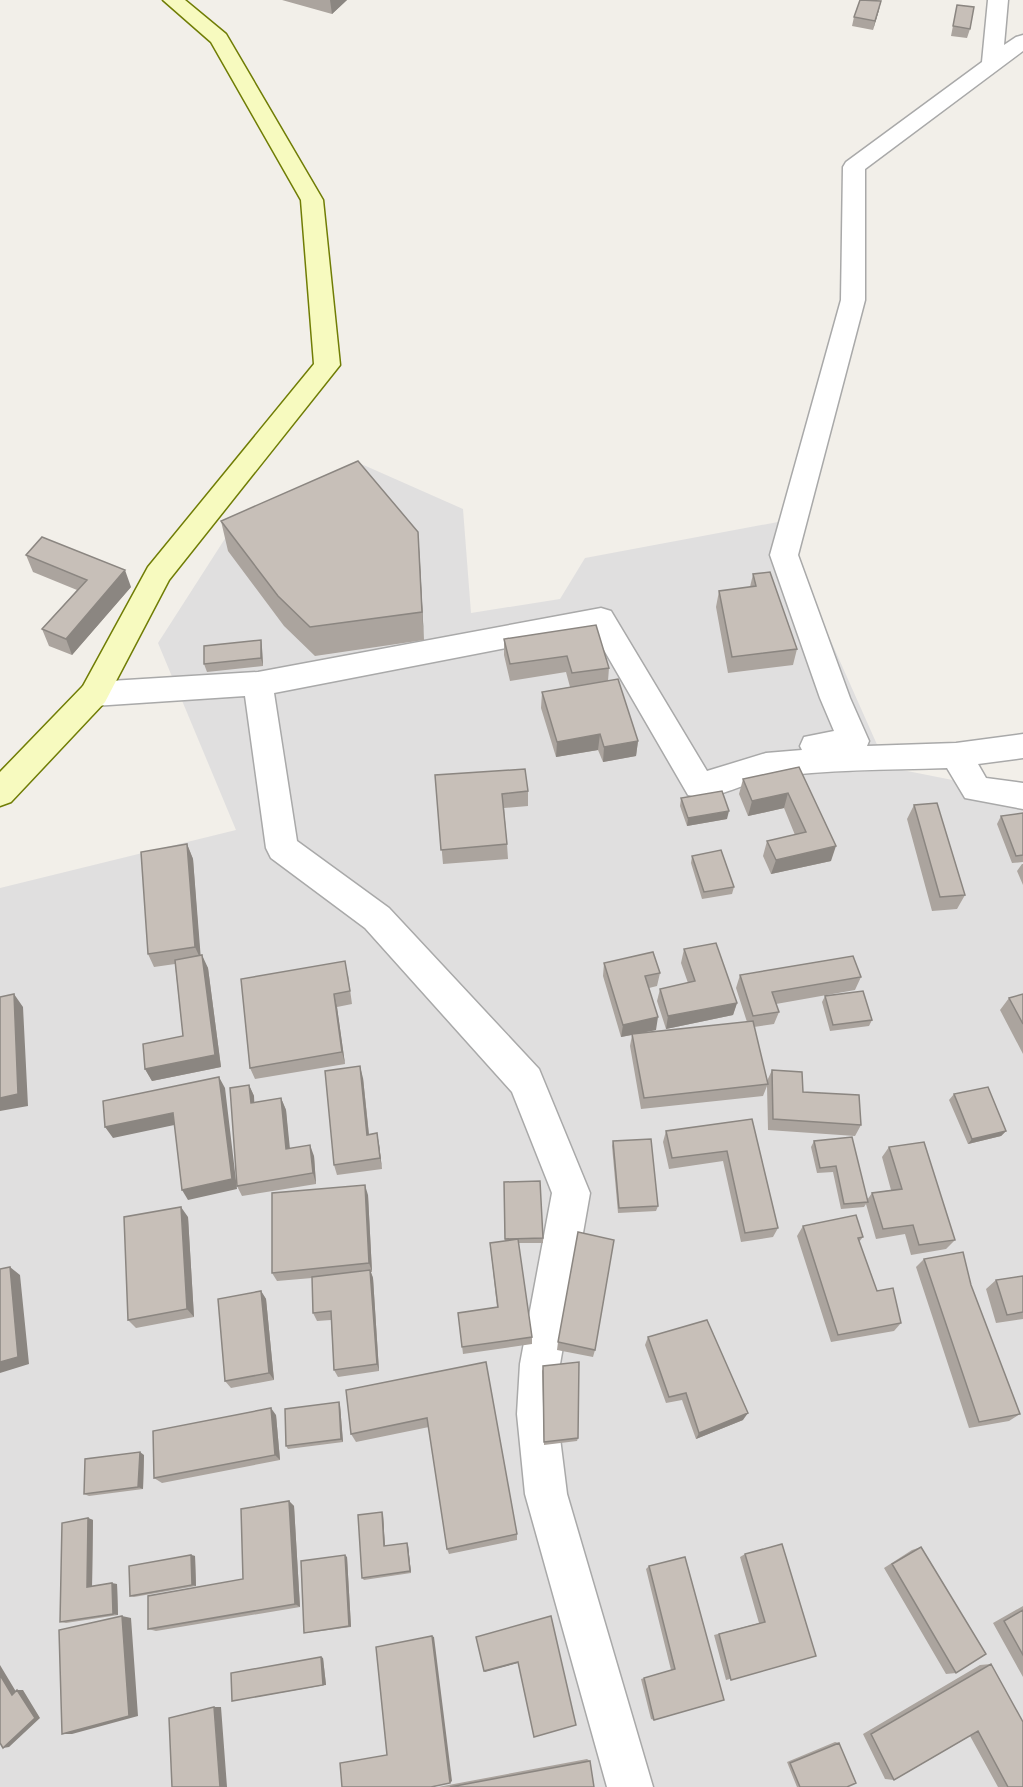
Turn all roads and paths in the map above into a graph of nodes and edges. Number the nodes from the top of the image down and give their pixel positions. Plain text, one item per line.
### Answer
1 (173, 0) edge
2 (998, 0) edge
3 (1023, 41) edge
4 (992, 64) junction
5 (258, 684) junction
6 (94, 694) junction
7 (1023, 746) edge
8 (956, 755) junction
9 (766, 766) junction
10 (0, 793) edge
11 (1023, 796) edge
12 (630, 1787) edge

1 - 6 street
2 - 4 street
3 - 4 street
4 - 9 street
5 - 6 street
5 - 9 street
5 - 12 street
6 - 10 street
7 - 8 street
8 - 9 street
8 - 11 street

